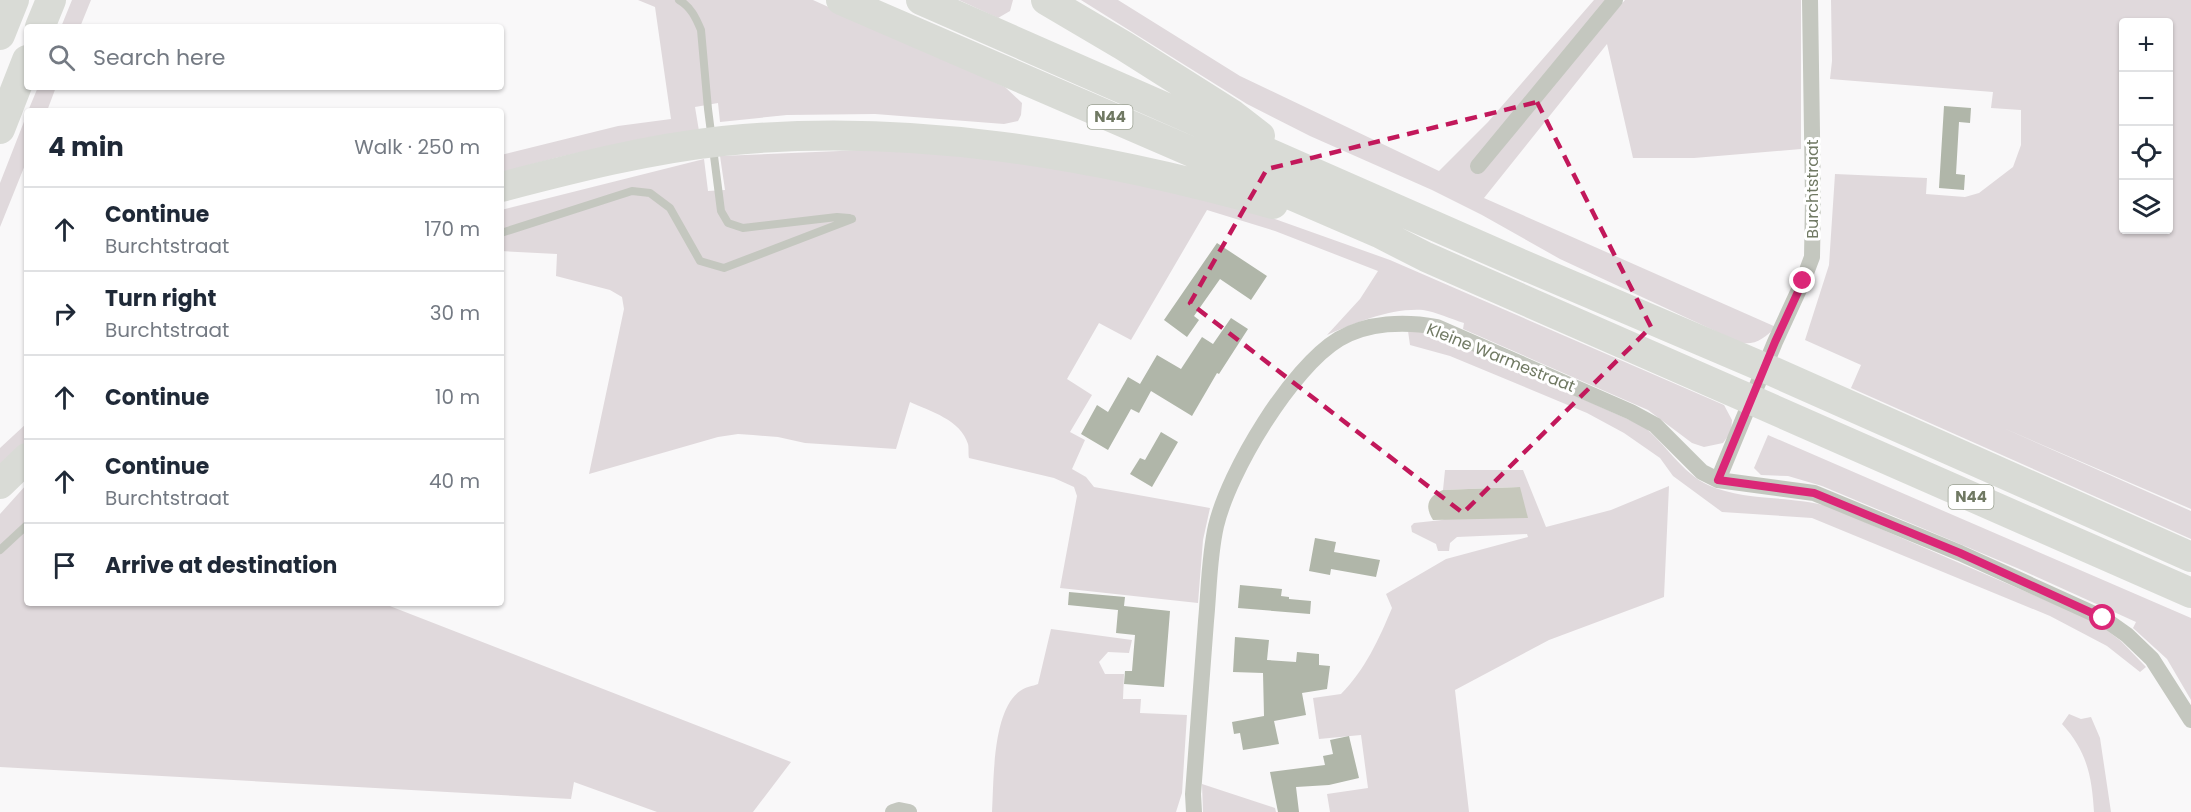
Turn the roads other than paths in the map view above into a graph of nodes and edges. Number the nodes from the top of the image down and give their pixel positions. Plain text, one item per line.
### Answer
1 (14, 0) edge
2 (51, 0) edge
3 (679, 0) edge
4 (841, 0) edge
5 (921, 0) edge
6 (1046, 0) edge
7 (1615, 0) edge
8 (1810, 0) edge
9 (41, 24) edge
10 (0, 35) edge
11 (24, 68) edge
12 (0, 129) edge
13 (1295, 164) junction
14 (1478, 166) dead end
15 (504, 186) edge
16 (504, 232) edge
17 (1426, 257) junction
18 (1765, 368) junction
19 (1751, 401) junction
20 (24, 461) edge
21 (1718, 480) junction
22 (0, 484) edge
23 (24, 528) edge
24 (0, 550) edge
25 (2191, 557) edge
26 (2191, 593) edge
27 (2191, 720) edge
28 (893, 812) edge
29 (909, 812) edge
30 (1194, 812) edge

1 - 10 highway
2 - 9 highway
3 - 16 lane
4 - 17 highway, N44
5 - 13 highway
6 - 13 highway, N44
7 - 14 street
8 - 18 street, Burchtstraat
11 - 12 highway
13 - 18 highway, N44
15 - 17 highway
17 - 19 highway, N44
18 - 19 street, Burchtstraat
18 - 25 highway, N44
19 - 21 street
19 - 26 highway, N44
20 - 22 highway
21 - 27 street
21 - 30 street, Kleine Warmestraat
23 - 24 lane
28 - 29 street

